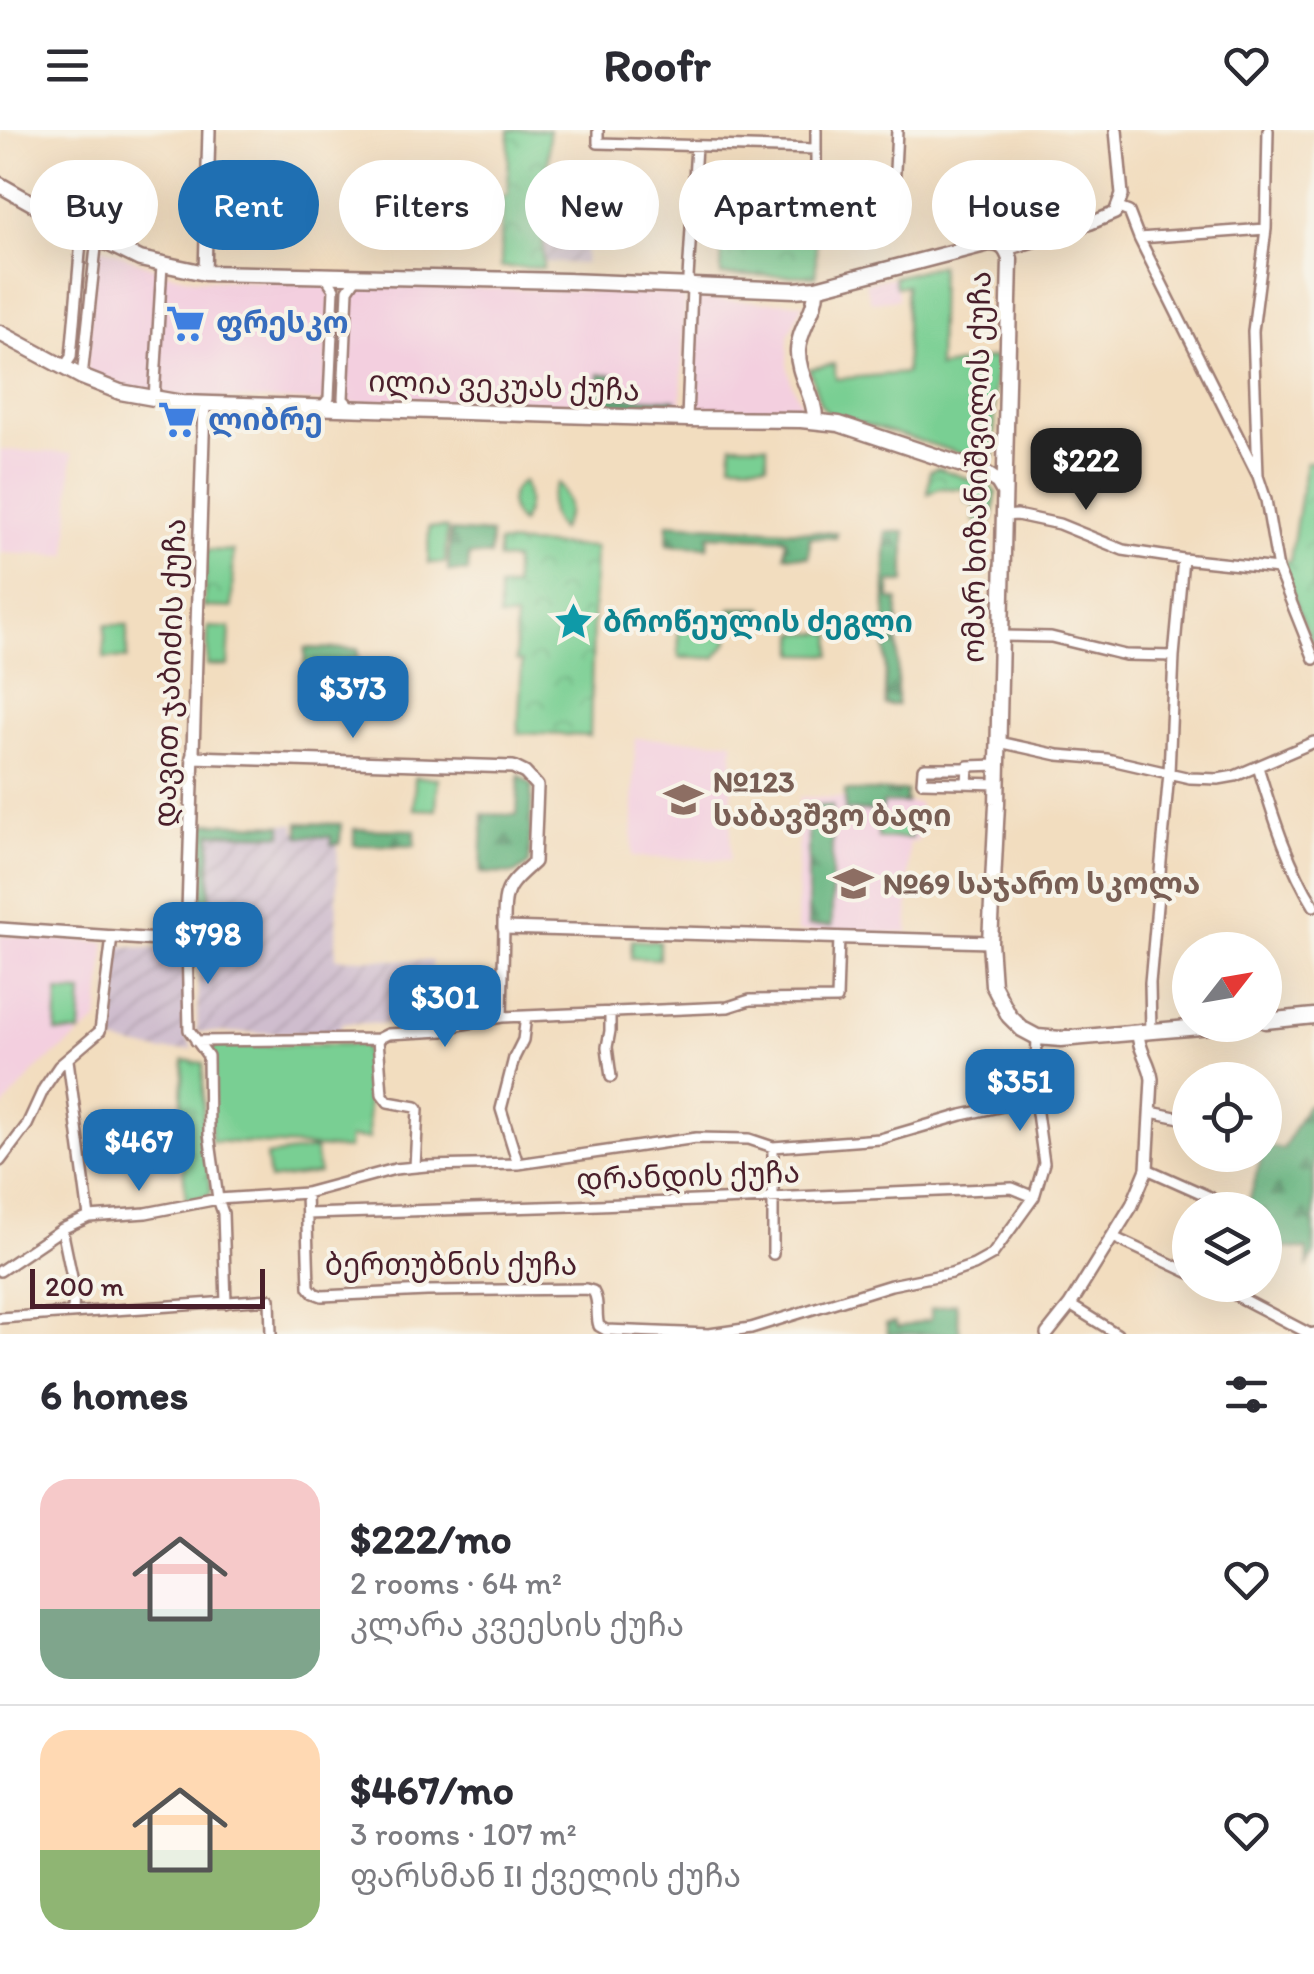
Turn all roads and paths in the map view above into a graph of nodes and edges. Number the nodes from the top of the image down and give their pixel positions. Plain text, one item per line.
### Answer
1 (209, 130) edge
2 (598, 130) edge
3 (816, 130) edge
4 (896, 130) edge
5 (1116, 130) edge
6 (1268, 130) edge
7 (696, 146) junction
8 (816, 149) junction
9 (695, 160) edge
10 (816, 160) edge
11 (895, 160) edge
12 (0, 185) edge
13 (30, 202) edge
14 (1119, 208) junction
15 (1096, 221) edge
16 (1266, 229) junction
17 (1139, 238) junction
18 (81, 250) edge
19 (96, 250) edge
20 (123, 250) edge
21 (690, 250) edge
22 (962, 250) edge
23 (1007, 250) edge
24 (162, 265) junction
25 (205, 273) junction
26 (326, 278) junction
27 (356, 278) junction
28 (692, 286) junction
29 (816, 288) junction
30 (0, 333) edge
31 (60, 366) junction
32 (82, 378) junction
33 (154, 399) junction
34 (204, 406) junction
35 (322, 408) junction
36 (352, 409) junction
37 (687, 419) junction
38 (815, 421) junction
39 (1005, 454) junction
40 (983, 472) junction
41 (1258, 476) junction
42 (1004, 492) junction
43 (1003, 516) junction
44 (1183, 559) junction
45 (1278, 569) junction
46 (1002, 636) junction
47 (1174, 656) junction
48 (1314, 659) edge
49 (999, 742) junction
50 (1314, 742) edge
51 (192, 757) junction
52 (998, 765) junction
53 (1258, 766) junction
54 (968, 768) junction
55 (1169, 773) junction
56 (968, 783) junction
57 (998, 784) junction
58 (1314, 906) edge
59 (504, 928) junction
60 (0, 929) edge
61 (112, 937) junction
62 (839, 937) junction
63 (187, 942) junction
64 (990, 942) junction
65 (610, 1012) junction
66 (526, 1016) junction
67 (1314, 1016) edge
68 (502, 1017) junction
69 (1282, 1019) edge
70 (1172, 1030) edge
71 (1144, 1032) junction
72 (1036, 1037) junction
73 (378, 1039) junction
74 (196, 1041) junction
75 (68, 1060) junction
76 (611, 1077) dead end
77 (1035, 1100) junction
78 (1152, 1112) junction
79 (1172, 1116) edge
80 (774, 1148) junction
81 (0, 1161) edge
82 (518, 1164) junction
83 (415, 1167) junction
84 (1147, 1169) junction
85 (1199, 1192) edge
86 (306, 1193) junction
87 (1034, 1197) junction
88 (773, 1198) junction
89 (218, 1199) junction
90 (306, 1214) junction
91 (89, 1217) junction
92 (62, 1228) junction
93 (1112, 1237) junction
94 (773, 1254) dead end
95 (1172, 1265) edge
96 (0, 1271) edge
97 (1249, 1302) edge
98 (226, 1303) junction
99 (1070, 1305) junction
100 (73, 1312) junction
101 (0, 1318) edge
102 (272, 1334) edge
103 (1048, 1334) edge
104 (1117, 1334) edge
105 (1314, 1334) edge

1 - 25 street
2 - 7 street
3 - 8 street
4 - 11 street
5 - 14 street
6 - 16 street
7 - 8 street
7 - 9 street
8 - 10 street
12 - 13 main road, ომარ ხიზანიშვილის ქუჩა
14 - 15 street
14 - 17 street
16 - 17 street
16 - 41 street
17 - 41 street
18 - 31 street
19 - 32 street
20 - 24 main road, ომარ ხიზანიშვილის ქუჩა
21 - 28 street
22 - 29 main road, ომარ ხიზანიშვილის ქუჩა
23 - 39 main road, ომარ ხიზანიშვილის ქუჩა
24 - 25 main road, ომარ ხიზანიშვილის ქუჩა
24 - 33 street
25 - 26 main road, ომარ ხიზანიშვილის ქუჩა
26 - 27 main road, ომარ ხიზანიშვილის ქუჩა
26 - 35 street
27 - 28 main road, ომარ ხიზანიშვილის ქუჩა
27 - 36 street
28 - 29 main road, ომარ ხიზანიშვილის ქუჩა
28 - 37 street
29 - 38 main road
30 - 31 main road, ილია ვეკუას ქუჩა
31 - 32 main road, ილია ვეკუას ქუჩა
32 - 33 main road, ილია ვეკუას ქუჩა
33 - 34 main road, ილია ვეკუას ქუჩა
34 - 35 main road, ილია ვეკუას ქუჩა
34 - 51 street, დავით ჯაბიძის ქუჩა
35 - 36 main road, ილია ვეკუას ქუჩა
36 - 37 main road, ილია ვეკუას ქუჩა
37 - 38 main road, ილია ვეკუას ქუჩა
38 - 40 main road, ილია ვეკუას ქუჩა
39 - 40 main road
39 - 42 main road, ომარ ხიზანიშვილის ქუჩა
40 - 42 main road
41 - 45 street
42 - 43 main road, ომარ ხიზანიშვილის ქუჩა
43 - 44 street
43 - 46 main road, ომარ ხიზანიშვილის ქუჩა
44 - 45 street
44 - 47 street
45 - 48 street
46 - 47 street
46 - 49 main road, ომარ ხიზანიშვილის ქუჩა
47 - 55 street
49 - 52 main road, ომარ ხიზანიშვილის ქუჩა
49 - 55 street
50 - 53 street
51 - 59 street
51 - 63 street, დავით ჯაბიძის ქუჩა
52 - 54 street
52 - 57 main road, ომარ ხიზანიშვილის ქუჩა
53 - 55 street
53 - 58 street
54 - 56 street
54 - 56 street
55 - 71 street
56 - 57 street
57 - 64 main road, ომარ ხიზანიშვილის ქუჩა
59 - 62 street
59 - 68 street
60 - 61 street
61 - 63 street
61 - 75 street
62 - 64 street
62 - 65 street
63 - 74 street, დავით ჯაბიძის ქუჩა
64 - 72 main road, ომარ ხიზანიშვილის ქუჩა
65 - 66 street
65 - 76 street
66 - 68 street
66 - 82 street
67 - 69 main road
68 - 73 street
70 - 71 main road
71 - 72 main road
71 - 78 street
72 - 77 street
73 - 74 street
73 - 83 street
74 - 89 street, დავით ჯაბიძის ქუჩა
75 - 81 street
75 - 91 street
77 - 80 street
77 - 87 street
78 - 79 street
78 - 84 street
80 - 82 street
80 - 88 street
82 - 83 street
83 - 86 street
84 - 85 street
84 - 93 street
86 - 89 street
86 - 90 street, ბერთუბნის ქუჩა
87 - 88 street, დრანდის ქუჩა
87 - 90 street, ბერთუბნის ქუჩა
88 - 90 street, დრანდის ქუჩა
88 - 94 street
89 - 91 street
89 - 98 street, დავით ჯაბიძის ქუჩა
91 - 92 street
92 - 96 street
92 - 100 street
93 - 95 street
93 - 99 street
97 - 105 street
98 - 100 street
98 - 102 street
99 - 103 street
99 - 104 street
100 - 101 street

